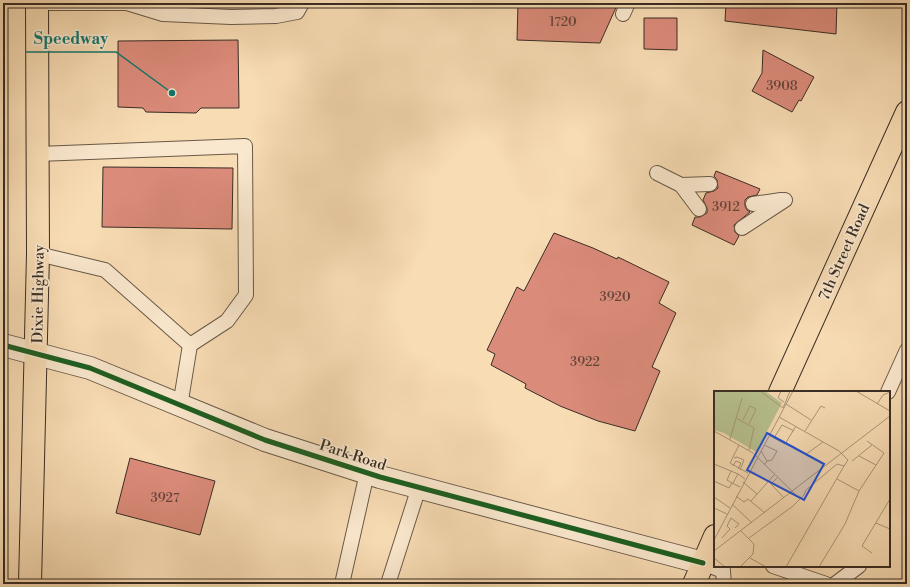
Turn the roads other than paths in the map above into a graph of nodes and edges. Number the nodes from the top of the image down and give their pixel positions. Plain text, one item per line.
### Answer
1 (37, 3) edge
2 (127, 3) edge
3 (302, 3) edge
4 (907, 112) edge
5 (38, 154) junction
6 (657, 173) dead end
7 (710, 184) dead end
8 (681, 185) junction
9 (754, 204) dead end
10 (699, 209) dead end
11 (742, 228) dead end
12 (38, 254) junction
13 (3, 345) edge
14 (190, 345) junction
15 (907, 350) edge
16 (37, 355) junction
17 (780, 391) edge
18 (888, 391) edge
19 (180, 406) junction
20 (367, 473) junction
21 (419, 487) junction
22 (714, 538) edge
23 (703, 563) junction
24 (776, 567) edge
25 (858, 567) edge
26 (726, 574) edge
27 (30, 584) edge
28 (342, 584) edge
29 (388, 584) edge
30 (694, 584) edge
31 (826, 584) edge
32 (835, 584) edge

1 - 2 lane
1 - 5 main road, Dixie Highway
2 - 3 lane
4 - 17 main road, 7th Street Road
5 - 12 main road, Dixie Highway
5 - 14 lane
6 - 8 lane
7 - 8 lane
8 - 10 lane
9 - 11 lane
12 - 14 lane
12 - 16 main road, Dixie Highway
13 - 16 street, Park Road
14 - 19 lane
15 - 18 lane
16 - 19 street, Park Road
16 - 27 main road, Dixie Highway
19 - 20 street, Park Road
20 - 21 street, Park Road
20 - 28 lane
21 - 23 street, Park Road
21 - 29 lane
22 - 23 main road
23 - 26 lane
23 - 30 main road
24 - 31 lane
25 - 32 lane

